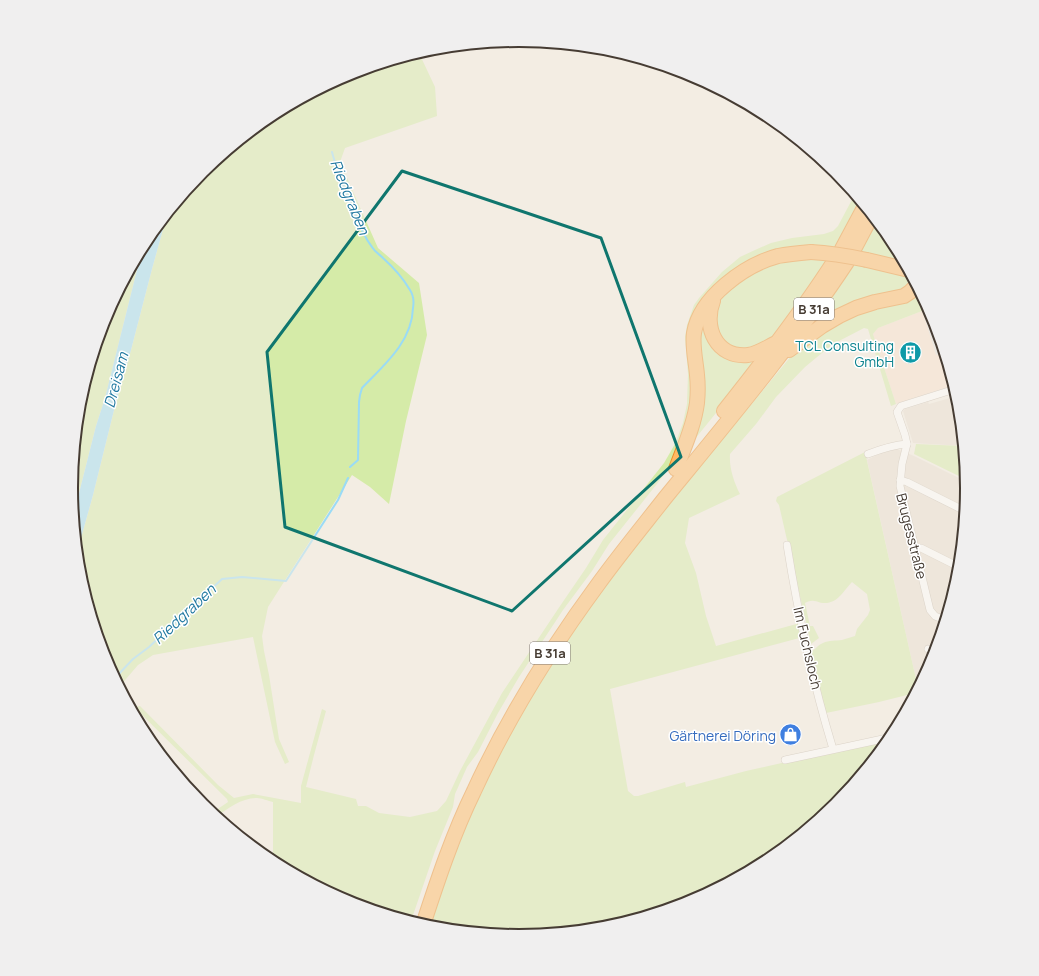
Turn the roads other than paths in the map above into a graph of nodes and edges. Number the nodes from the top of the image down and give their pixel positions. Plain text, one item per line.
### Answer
1 (863, 212) edge
2 (869, 220) edge
3 (844, 255) junction
4 (901, 268) edge
5 (913, 289) edge
6 (715, 295) junction
7 (779, 349) junction
8 (949, 391) edge
9 (907, 444) junction
10 (868, 454) dead end
11 (676, 469) junction
12 (900, 480) junction
13 (960, 508) edge
14 (787, 545) dead end
15 (916, 548) junction
16 (954, 565) edge
17 (940, 618) edge
18 (882, 738) edge
19 (833, 749) junction
20 (785, 760) dead end
21 (417, 917) edge
22 (425, 919) edge

1 - 3 highway, B 31a
2 - 3 highway, B 31a
3 - 7 highway, B 31a
4 - 6 highway, bridge
5 - 7 highway
6 - 7 highway
6 - 11 highway
7 - 11 highway, B 31a
7 - 22 highway, B 31a
8 - 9 street, Brugesstraße
9 - 10 street
9 - 12 street, Brugesstraße
11 - 21 highway, B 31a
12 - 13 street
12 - 15 street, Brugesstraße
14 - 19 street, Im Fuchsloch
15 - 16 street
15 - 17 street, Brugesstraße
18 - 19 street
19 - 20 street

